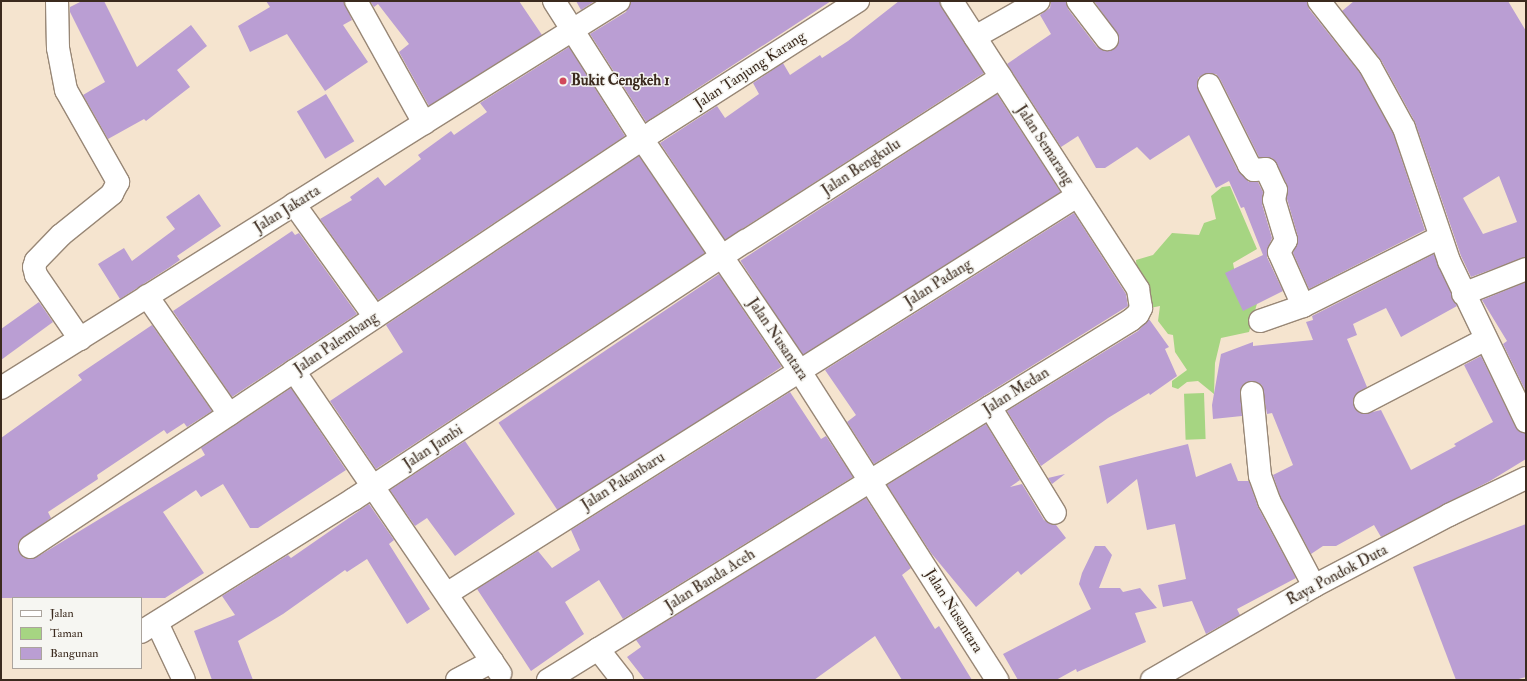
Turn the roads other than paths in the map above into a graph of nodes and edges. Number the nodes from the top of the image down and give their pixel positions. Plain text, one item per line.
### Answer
1 (57, 1) edge
2 (356, 1) edge
3 (554, 1) edge
4 (619, 1) edge
5 (858, 1) edge
6 (952, 1) edge
7 (1039, 1) edge
8 (1078, 1) edge
9 (1326, 3) edge
10 (573, 29) junction
11 (975, 37) junction
12 (1107, 39) dead end
13 (1001, 78) junction
14 (1210, 85) dead end
15 (424, 123) junction
16 (642, 140) junction
17 (1077, 196) junction
18 (294, 204) junction
19 (1440, 236) junction
20 (722, 258) junction
21 (1526, 269) edge
22 (1138, 290) joint
23 (1463, 294) junction
24 (147, 296) junction
25 (1303, 306) junction
26 (375, 317) junction
27 (1260, 321) dead end
28 (80, 339) junction
29 (1486, 339) junction
30 (799, 370) junction
31 (294, 371) junction
32 (1, 388) edge
33 (1252, 393) dead end
34 (1365, 402) dead end
35 (990, 408) junction
36 (230, 414) junction
37 (1526, 421) edge
38 (1526, 478) edge
39 (871, 480) junction
40 (374, 486) junction
41 (1055, 512) dead end
42 (30, 547) dead end
43 (1314, 586) junction
44 (448, 593) junction
45 (149, 628) edge
46 (598, 649) junction
47 (184, 680) edge
48 (457, 680) edge
49 (548, 680) edge
50 (622, 680) edge
51 (997, 680) edge
52 (1152, 680) edge

1 - 28 street
2 - 15 street
3 - 10 street, Jalan Nusantara
4 - 10 street, Jalan Jakarta
5 - 16 street, Jalan Tanjung Karang
6 - 11 street, Jalan Semarang
7 - 11 street
8 - 12 street
9 - 19 street
10 - 15 street, Jalan Jakarta
10 - 16 street, Jalan Nusantara
11 - 13 street, Jalan Semarang
13 - 17 street, Jalan Semarang
13 - 20 street, Jalan Bengkulu
14 - 25 street
15 - 18 street, Jalan Jakarta
16 - 20 street, Jalan Nusantara
16 - 26 street, Jalan Palembang
17 - 22 street, Jalan Semarang
17 - 30 street, Jalan Padang
18 - 24 street, Jalan Jakarta
18 - 26 street
19 - 23 street
19 - 25 street
20 - 30 street, Jalan Nusantara
20 - 40 street, Jalan Jambi
21 - 23 street
22 - 35 street, Jalan Medan
23 - 29 street
24 - 28 street, Jalan Jakarta
24 - 36 street
25 - 27 street
26 - 31 street, Jalan Palembang
28 - 32 street, Jalan Jakarta
29 - 34 street
29 - 37 street
30 - 39 street, Jalan Nusantara
30 - 44 street, Jalan Pakanbaru
31 - 36 street, Jalan Palembang
31 - 40 street
33 - 43 street
35 - 39 street, Jalan Medan
35 - 41 street
36 - 42 street, Jalan Palembang
38 - 43 street, Raya Pondok Duta
39 - 46 street, Jalan Banda Aceh
39 - 51 street, Jalan Nusantara
40 - 44 street
40 - 45 street, Jalan Jambi
43 - 52 street, Raya Pondok Duta
44 - 48 street
45 - 47 street
46 - 49 street, Jalan Banda Aceh
46 - 50 street

